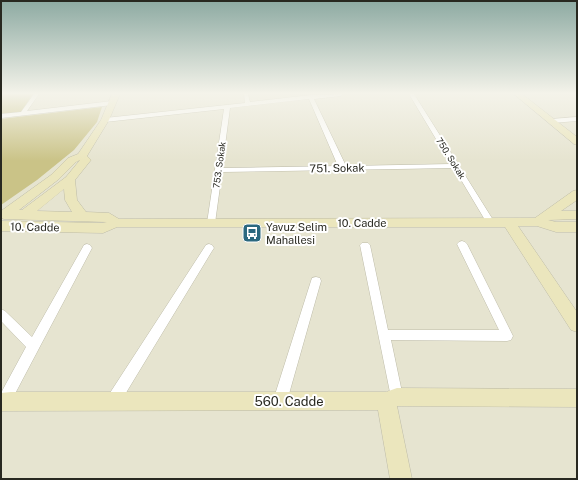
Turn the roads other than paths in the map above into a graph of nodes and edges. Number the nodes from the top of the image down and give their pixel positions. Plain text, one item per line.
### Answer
1 (106, 116) edge
2 (139, 116) edge
3 (226, 116) edge
4 (316, 116) edge
5 (426, 116) edge
6 (546, 116) edge
7 (577, 119) edge
8 (105, 120) junction
9 (552, 121) junction
10 (577, 142) edge
11 (82, 156) junction
12 (456, 166) junction
13 (343, 168) junction
14 (218, 170) junction
15 (70, 179) junction
16 (577, 194) edge
17 (26, 214) junction
18 (577, 215) edge
19 (83, 216) junction
20 (542, 219) junction
21 (4, 223) edge
22 (116, 223) junction
23 (211, 223) junction
24 (491, 223) junction
25 (509, 223) junction
26 (577, 227) edge
27 (462, 244) dead end
28 (365, 245) dead end
29 (87, 248) dead end
30 (209, 248) dead end
31 (316, 281) dead end
32 (1, 314) edge
33 (577, 325) edge
34 (384, 335) junction
35 (33, 346) junction
36 (577, 398) edge
37 (392, 399) junction
38 (112, 401) junction
39 (280, 401) junction
40 (2, 402) edge
41 (401, 479) edge

1 - 8 main road
2 - 8 street
3 - 14 street, 753. Sokak
4 - 13 street
5 - 12 street, 750. Sokak
6 - 9 main road
7 - 9 street
8 - 11 main road
9 - 10 main road
11 - 15 main road
11 - 21 main road
12 - 13 street, 751. Sokak
12 - 24 street, 750. Sokak
13 - 14 street, 751. Sokak
14 - 23 street, 753. Sokak
15 - 17 main road
15 - 19 main road
16 - 20 main road
17 - 19 main road, 10. Cadde
17 - 21 main road, 10. Cadde
18 - 20 main road, 10. Cadde
19 - 22 main road, 10. Cadde
20 - 25 main road, 10. Cadde
20 - 26 main road, 10. Cadde
21 - 22 main road, 10. Cadde
22 - 23 main road, 10. Cadde
23 - 24 main road, 10. Cadde
24 - 25 main road, 10. Cadde
25 - 33 main road
27 - 34 street
28 - 34 street
29 - 35 street
30 - 38 street
31 - 39 street
32 - 35 street
34 - 37 street
35 - 40 street
36 - 37 main road, 560. Cadde
37 - 39 main road, 560. Cadde
37 - 41 main road
38 - 39 main road, 560. Cadde
38 - 40 main road, 560. Cadde

